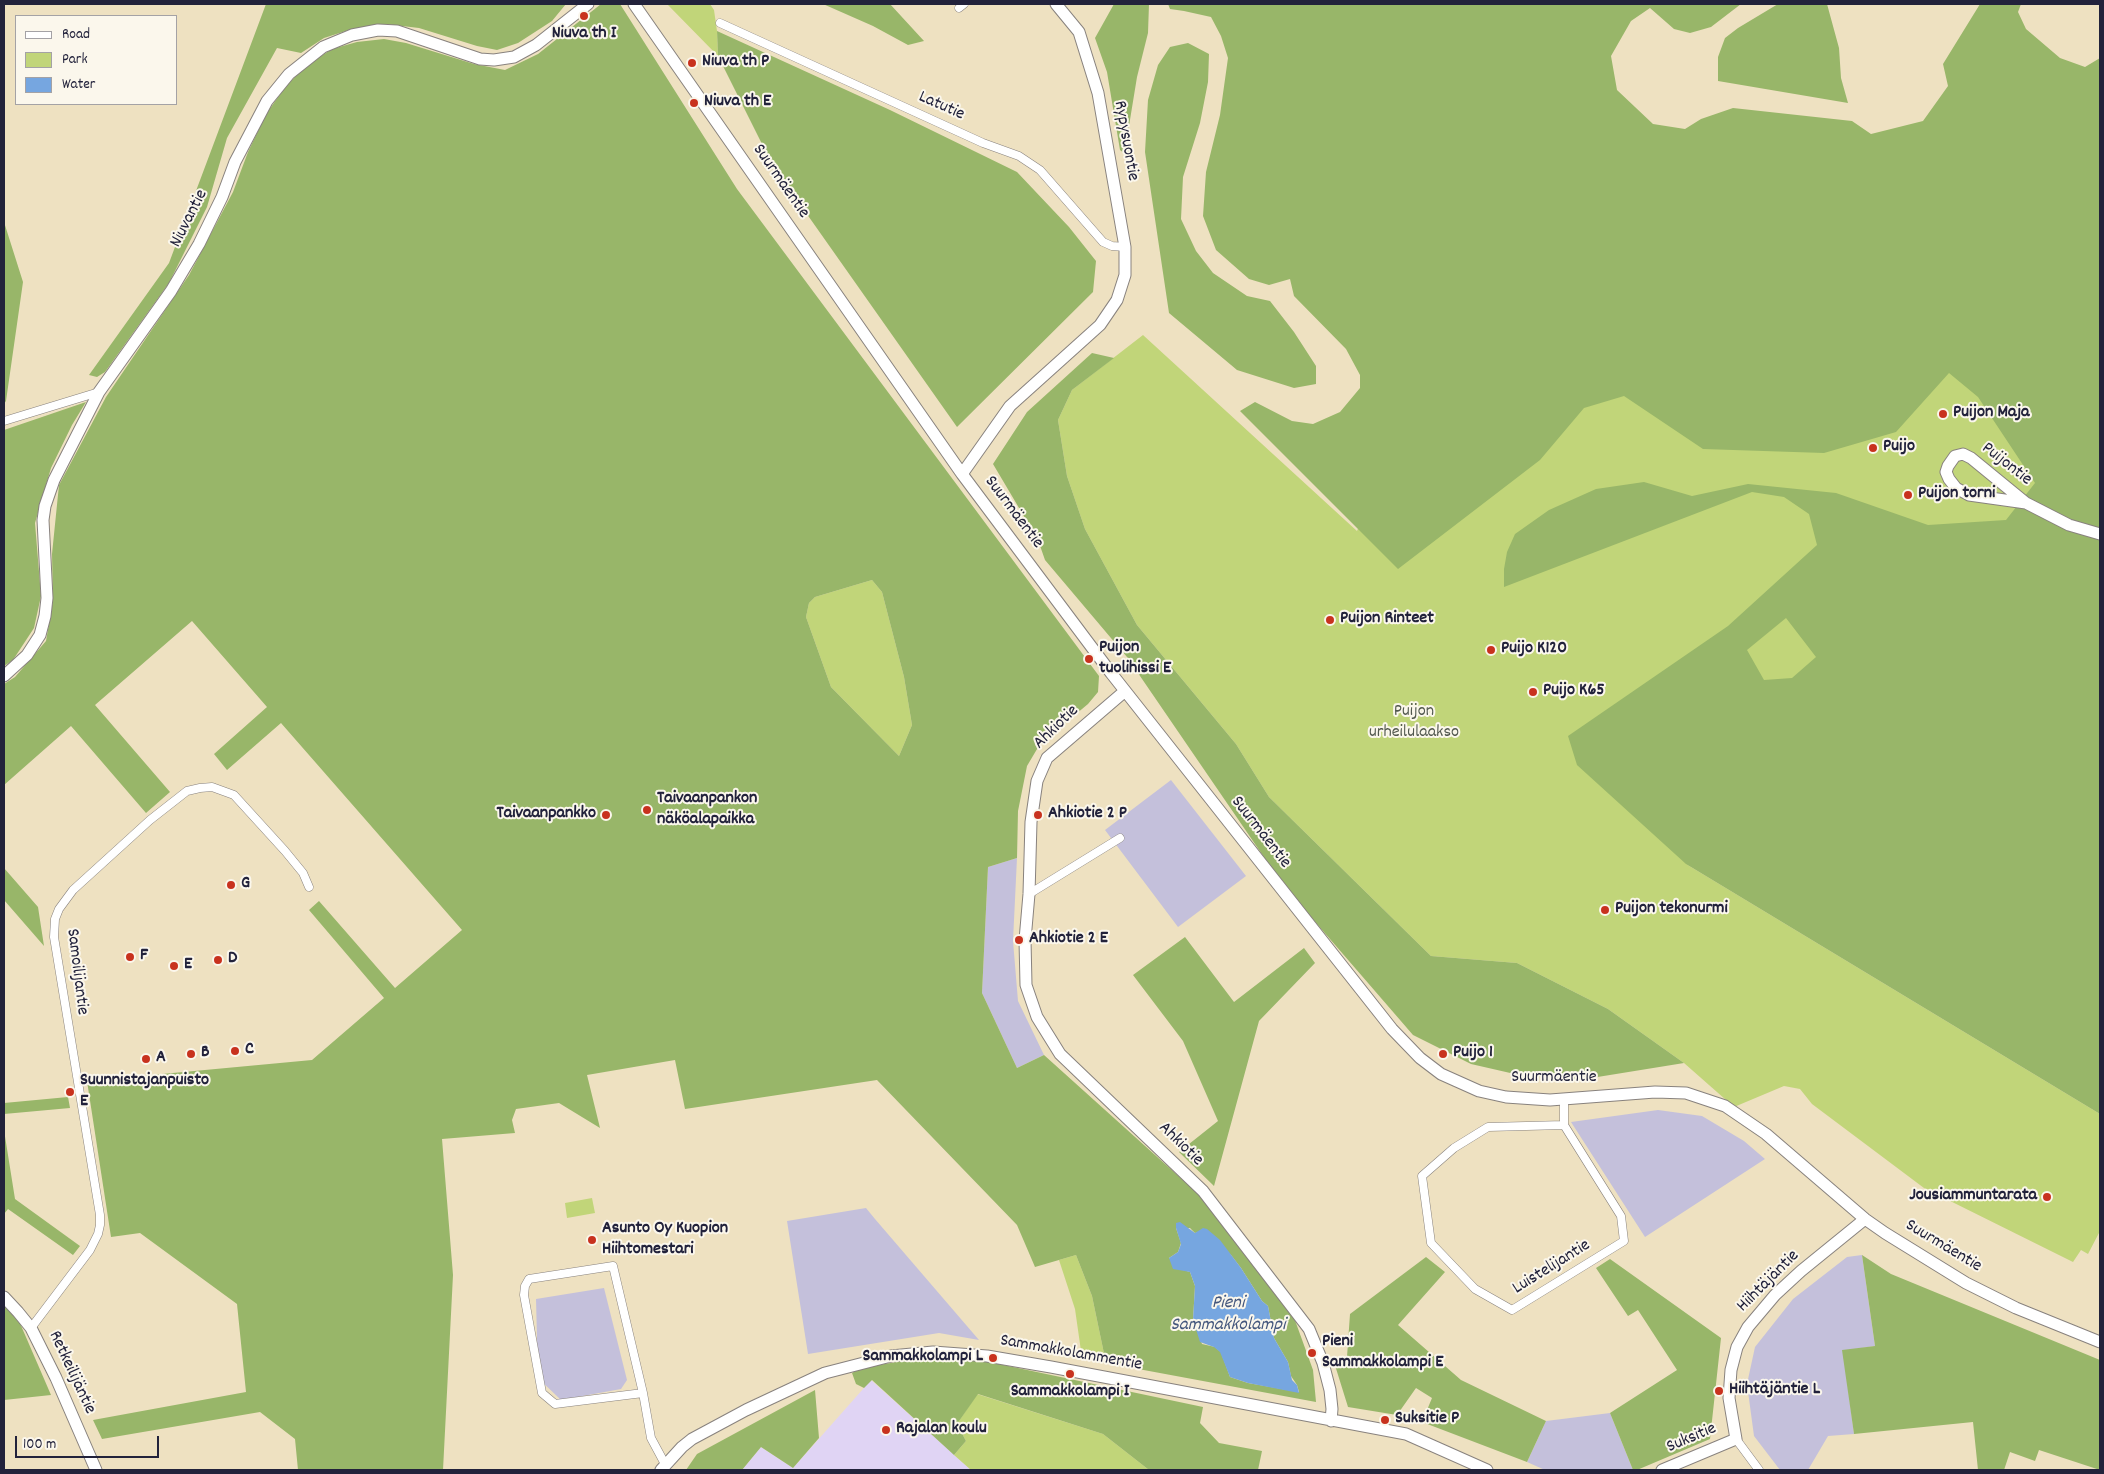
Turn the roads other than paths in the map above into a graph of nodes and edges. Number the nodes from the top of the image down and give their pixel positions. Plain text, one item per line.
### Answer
1 (588, 4) edge
2 (634, 4) edge
3 (1056, 4) edge
4 (720, 23) dead end
5 (1125, 247) junction
6 (99, 392) junction
7 (4, 421) edge
8 (962, 474) junction
9 (2026, 503) junction
10 (2100, 534) edge
11 (4, 676) edge
12 (1125, 691) junction
13 (1120, 838) dead end
14 (309, 887) dead end
15 (1029, 894) junction
16 (1564, 1100) junction
17 (1564, 1125) junction
18 (1865, 1219) junction
19 (4, 1297) edge
20 (30, 1328) junction
21 (2100, 1342) edge
22 (643, 1393) junction
23 (1331, 1420) junction
24 (1736, 1439) junction
25 (663, 1467) edge
26 (96, 1470) edge
27 (1487, 1470) edge
28 (1662, 1470) edge
29 (1759, 1470) edge

1 - 6 street, Niuvantie
2 - 8 street, Suurmäentie
3 - 5 street, Rypysuontie
4 - 5 street, Latutie
5 - 8 street, Rypysuontie
6 - 7 street
6 - 11 street, Niuvantie
8 - 12 street, Suurmäentie
9 - 9 street, Puijontie
9 - 10 street, Puijontie
12 - 15 street, Ahkiotie
12 - 16 street, Suurmäentie
13 - 15 street
14 - 20 street, Samoilijantie
15 - 23 street, Ahkiotie
16 - 17 street
16 - 18 street, Suurmäentie
17 - 17 street, Luistelijantie
18 - 21 street, Suurmäentie
18 - 24 street, Hiihtäjäntie
19 - 20 street, Retkeilijäntie
20 - 26 street, Retkeilijäntie
22 - 22 street
22 - 25 street
23 - 25 street, Sammakkolammentie
23 - 27 street, Sammakkolammentie
24 - 28 street, Suksitie
24 - 29 street, Hiihtäjäntie

